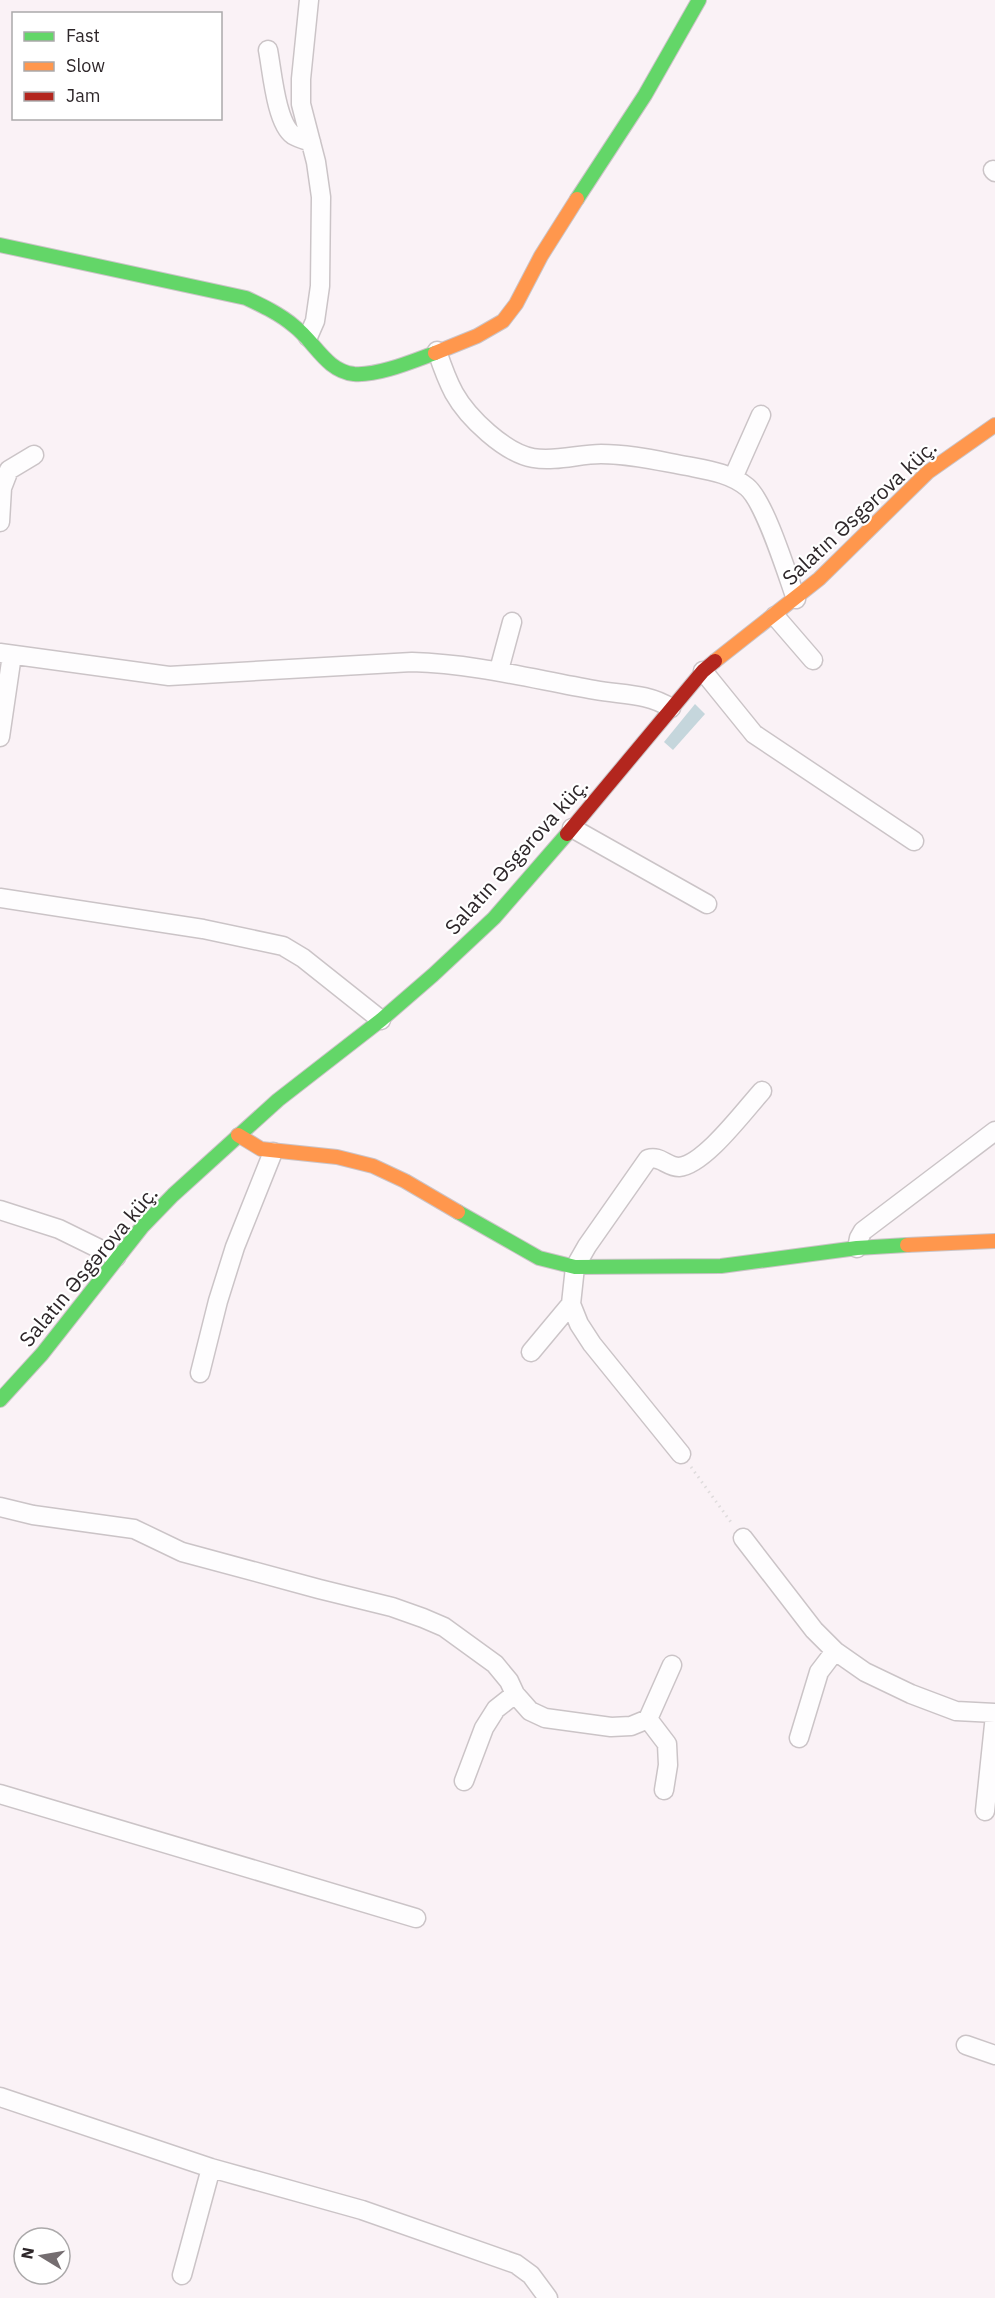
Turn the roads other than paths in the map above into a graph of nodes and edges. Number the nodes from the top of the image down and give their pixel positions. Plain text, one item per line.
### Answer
1 (309, 0) edge
2 (699, 0) edge
3 (268, 50) dead end
4 (311, 142) junction
5 (0, 245) edge
6 (308, 337) junction
7 (437, 351) junction
8 (760, 416) dead end
9 (995, 425) edge
10 (34, 455) dead end
11 (733, 478) junction
12 (0, 522) edge
13 (796, 598) junction
14 (775, 616) junction
15 (512, 622) dead end
16 (6, 654) edge
17 (813, 660) dead end
18 (499, 670) junction
19 (704, 671) junction
20 (671, 708) junction
21 (0, 737) edge
22 (572, 828) junction
23 (914, 841) dead end
24 (0, 898) edge
25 (706, 904) dead end
26 (381, 1020) junction
27 (762, 1091) dead end
28 (995, 1131) edge
29 (238, 1135) junction
30 (273, 1152) junction
31 (0, 1210) edge
32 (995, 1241) edge
33 (857, 1248) junction
34 (116, 1257) junction
35 (575, 1267) junction
36 (571, 1304) junction
37 (531, 1352) dead end
38 (200, 1373) dead end
39 (0, 1400) edge
40 (681, 1454) road end
41 (0, 1507) edge
42 (743, 1538) road end
43 (835, 1651) junction
44 (672, 1665) dead end
45 (515, 1694) junction
46 (995, 1714) edge
47 (648, 1719) junction
48 (799, 1738) dead end
49 (464, 1781) dead end
50 (664, 1790) dead end
51 (0, 1794) edge
52 (986, 1811) dead end
53 (416, 1918) dead end
54 (966, 2045) dead end
55 (995, 2055) edge
56 (0, 2097) edge
57 (211, 2168) junction
58 (182, 2275) dead end
59 (548, 2298) edge

1 - 4 street
2 - 7 street
3 - 4 street
4 - 6 street
5 - 6 street
6 - 7 street
7 - 11 street
8 - 11 street
9 - 13 street, Salatın Əsgərova küç.
10 - 12 street
11 - 13 street
13 - 14 street, Salatın Əsgərova küç.
14 - 17 street
14 - 19 street, Salatın Əsgərova küç.
15 - 18 street
16 - 18 street
16 - 21 street
18 - 20 street
19 - 20 street, Salatın Əsgərova küç.
19 - 23 street
20 - 22 street, Salatın Əsgərova küç.
22 - 25 street
22 - 26 street, Salatın Əsgərova küç.
24 - 26 street
26 - 29 street, Salatın Əsgərova küç.
27 - 35 street
28 - 33 street
29 - 30 street
29 - 34 street, Salatın Əsgərova küç.
30 - 35 street
30 - 38 street
31 - 34 street
32 - 33 street
33 - 35 street
34 - 39 street, Salatın Əsgərova küç.
35 - 36 street
36 - 37 street
36 - 40 street
41 - 45 street
42 - 43 street
43 - 46 street
43 - 48 street
44 - 47 street
45 - 47 street
45 - 49 street
46 - 52 street
47 - 50 street
51 - 53 street
54 - 55 street
56 - 57 street
57 - 58 street
57 - 59 street

